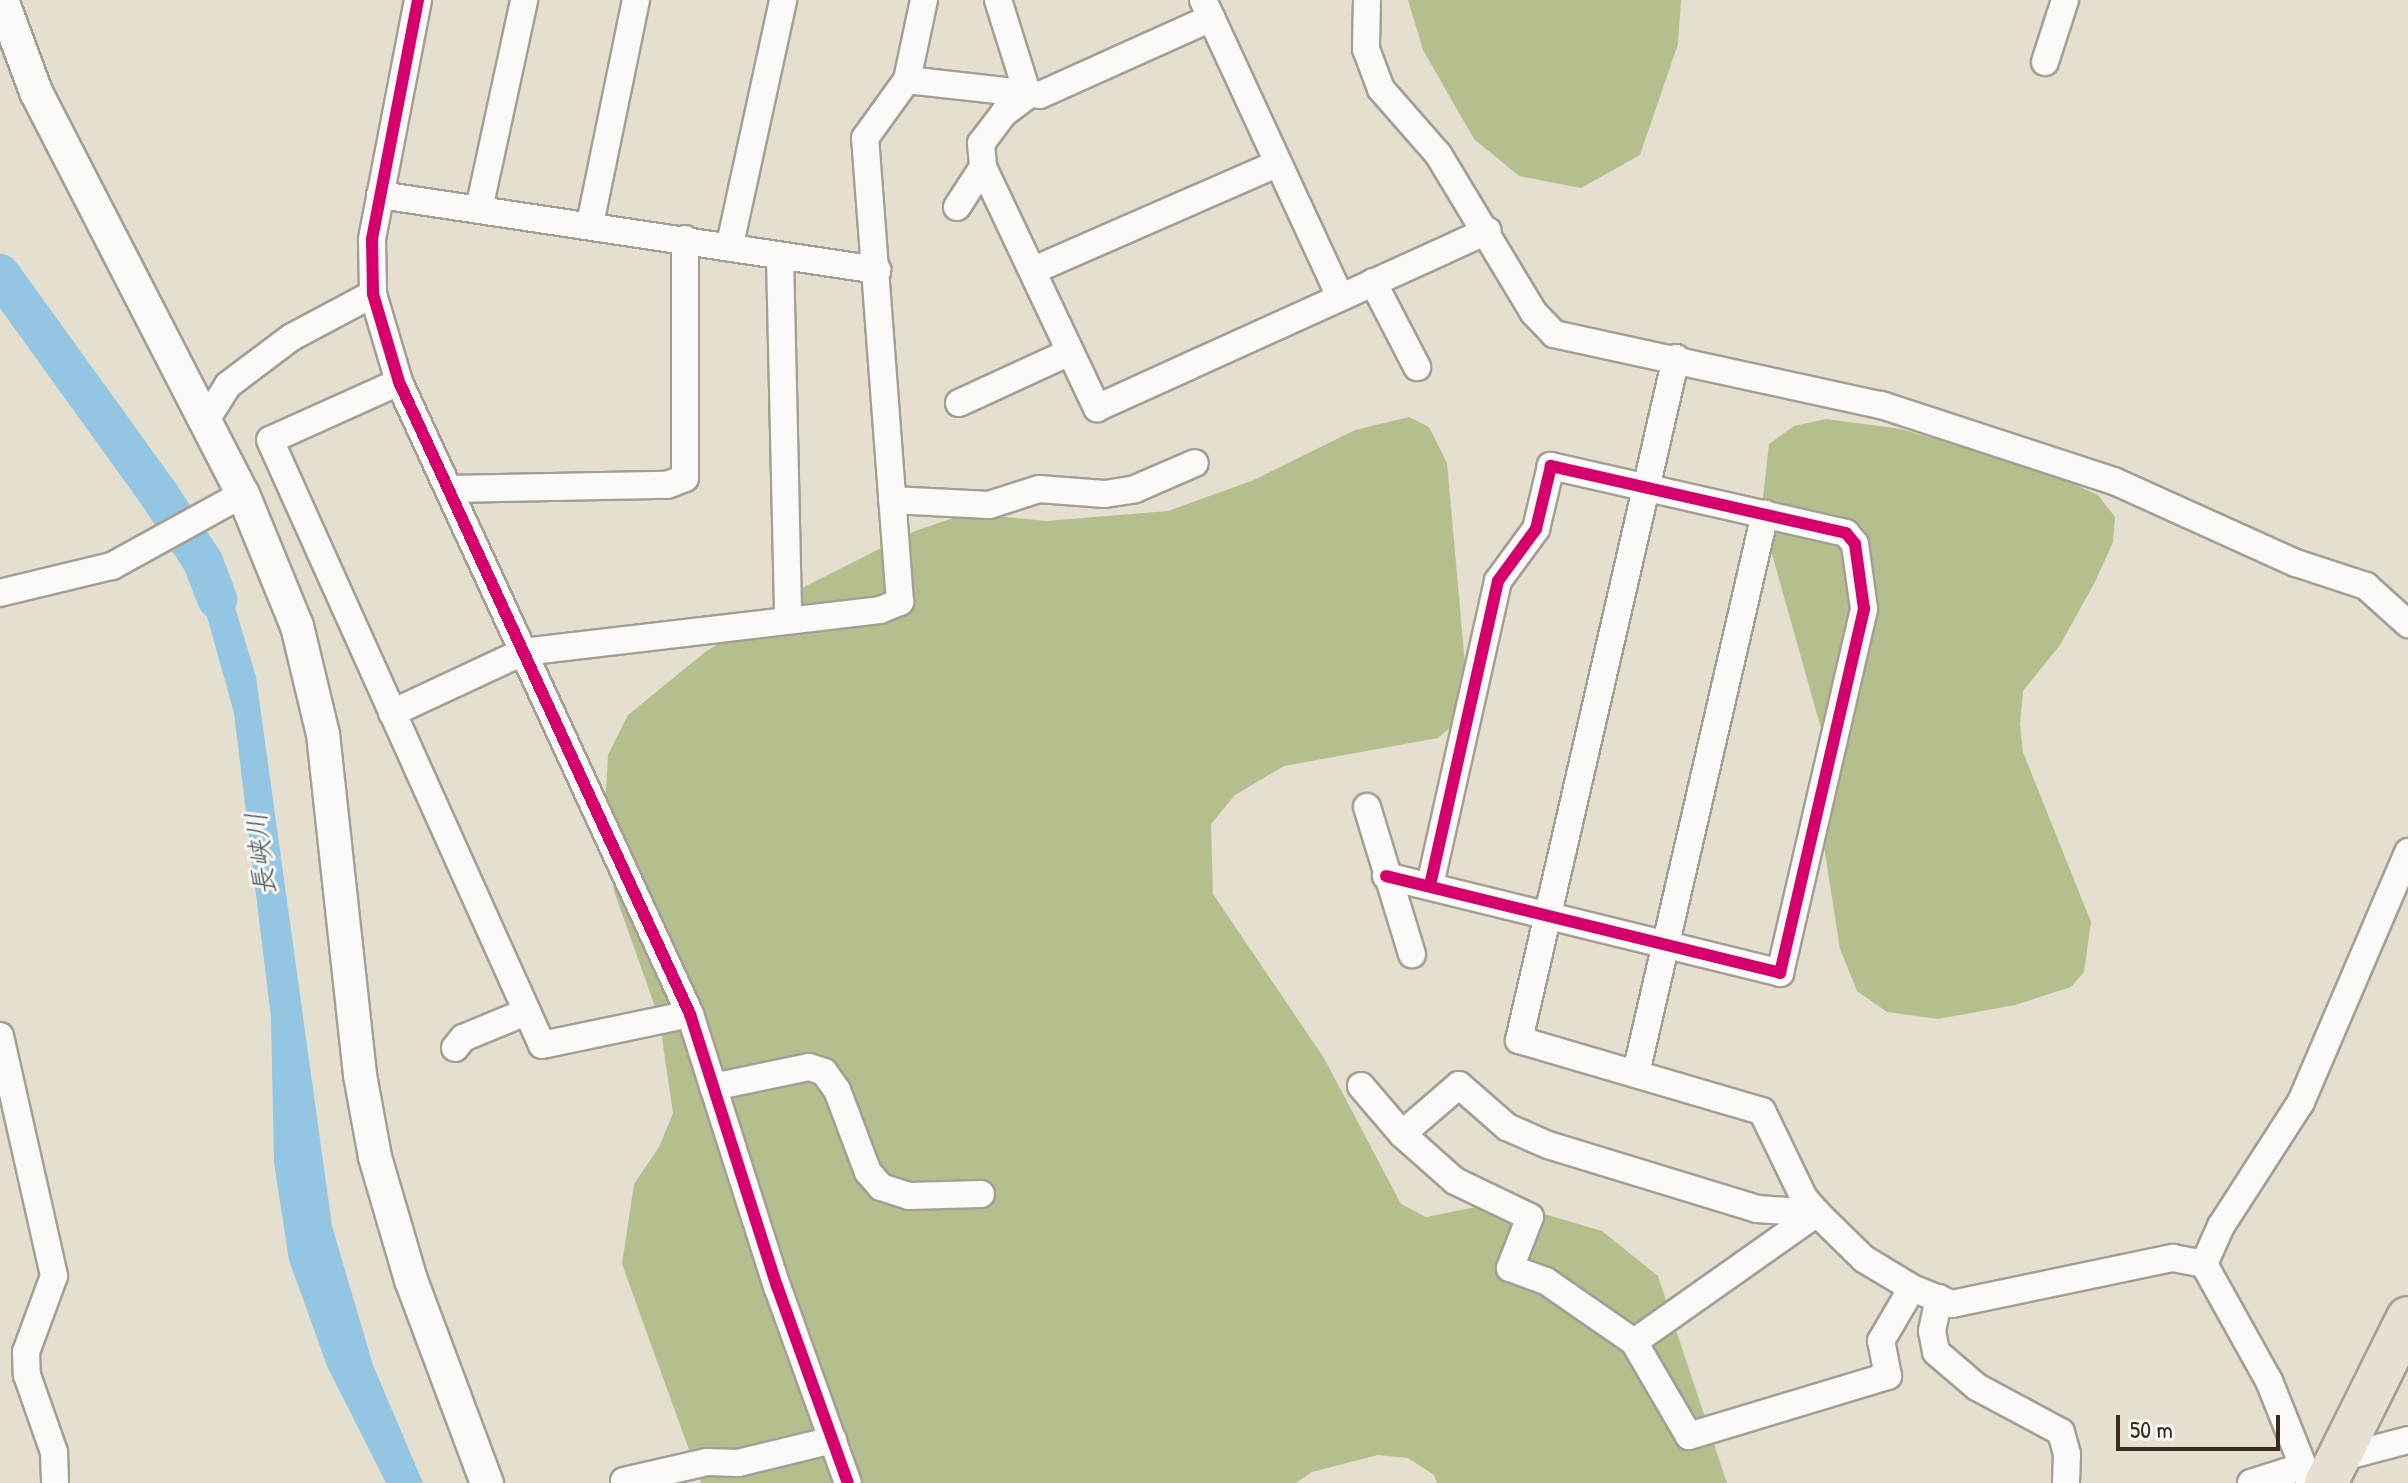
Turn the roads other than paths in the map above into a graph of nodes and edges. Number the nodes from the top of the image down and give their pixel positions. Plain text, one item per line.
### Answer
1 (2, 0) edge
2 (418, 0) edge
3 (524, 0) edge
4 (636, 0) edge
5 (783, 0) edge
6 (924, 0) edge
7 (998, 0) edge
8 (1367, 0) edge
9 (2065, 0) edge
10 (1207, 9) edge
11 (2045, 62) dead end
12 (907, 80) junction
13 (1028, 95) junction
14 (1277, 164) junction
15 (983, 167) junction
16 (380, 195) junction
17 (957, 207) dead end
18 (479, 209) junction
19 (590, 224) junction
20 (1488, 231) junction
21 (685, 239) junction
22 (730, 244) junction
23 (780, 257) junction
24 (877, 270) junction
25 (1034, 270) junction
26 (1373, 282) junction
27 (373, 294) junction
28 (1340, 297) junction
29 (1070, 352) junction
30 (1676, 358) junction
31 (1417, 367) dead end
32 (399, 382) junction
33 (959, 403) dead end
34 (206, 420) junction
35 (1195, 463) dead end
36 (1645, 487) junction
37 (449, 489) junction
38 (243, 494) junction
39 (892, 500) junction
40 (1765, 514) junction
41 (0, 593) edge
42 (788, 619) junction
43 (2408, 624) edge
44 (523, 652) junction
45 (392, 713) junction
46 (1367, 807) dead end
47 (2408, 852) edge
48 (1386, 876) junction
49 (1430, 885) junction
50 (1548, 915) junction
51 (1665, 946) junction
52 (1412, 954) dead end
53 (526, 1012) junction
54 (690, 1014) junction
55 (0, 1036) edge
56 (458, 1036) dead end
57 (1636, 1073) junction
58 (1361, 1086) dead end
59 (713, 1087) junction
60 (1402, 1134) junction
61 (981, 1194) dead end
62 (1817, 1213) junction
63 (2204, 1264) junction
64 (1912, 1288) junction
65 (1939, 1298) junction
66 (2408, 1318) edge
67 (1634, 1342) junction
68 (833, 1440) junction
69 (2408, 1440) edge
70 (2320, 1471) edge
71 (624, 1481) dead end
72 (55, 1483) edge
73 (487, 1483) edge
74 (848, 1483) edge
75 (2066, 1483) edge
76 (2251, 1483) edge

1 - 34 street
2 - 16 street
3 - 18 street
4 - 19 street
5 - 22 street
6 - 12 street
7 - 13 street
8 - 20 street
9 - 11 street
10 - 13 street
10 - 14 street
12 - 13 street
12 - 24 street
13 - 15 street
14 - 25 street
14 - 28 street
15 - 17 street
15 - 25 street
16 - 18 street
16 - 27 street
18 - 19 street
19 - 21 street
20 - 26 street
20 - 30 street
21 - 22 street
21 - 37 street
22 - 23 street
23 - 24 street
23 - 42 street
24 - 39 street
25 - 29 street
26 - 28 street
26 - 31 street
27 - 32 street
27 - 34 street
28 - 29 street
29 - 33 street
30 - 36 street
30 - 43 street
32 - 37 street
32 - 45 street
34 - 38 street
35 - 39 street
36 - 40 street
36 - 49 street
36 - 50 street
37 - 44 street
38 - 41 street
38 - 73 street
39 - 42 street
40 - 51 street
40 - 51 street
42 - 44 street
44 - 45 street
44 - 54 street
45 - 53 street
46 - 48 street
47 - 63 street
48 - 49 street
48 - 52 street
49 - 50 street
50 - 51 street
50 - 57 street
51 - 57 street
53 - 54 street
53 - 56 street
54 - 59 street
55 - 72 street
57 - 62 street
58 - 60 street
59 - 61 street
59 - 68 street
60 - 62 street
60 - 67 street
62 - 64 street
62 - 67 street
63 - 65 street
63 - 70 street
64 - 65 street
64 - 67 street
65 - 75 street
66 - 70 highway
68 - 71 street
68 - 74 street
69 - 70 street
70 - 76 street

